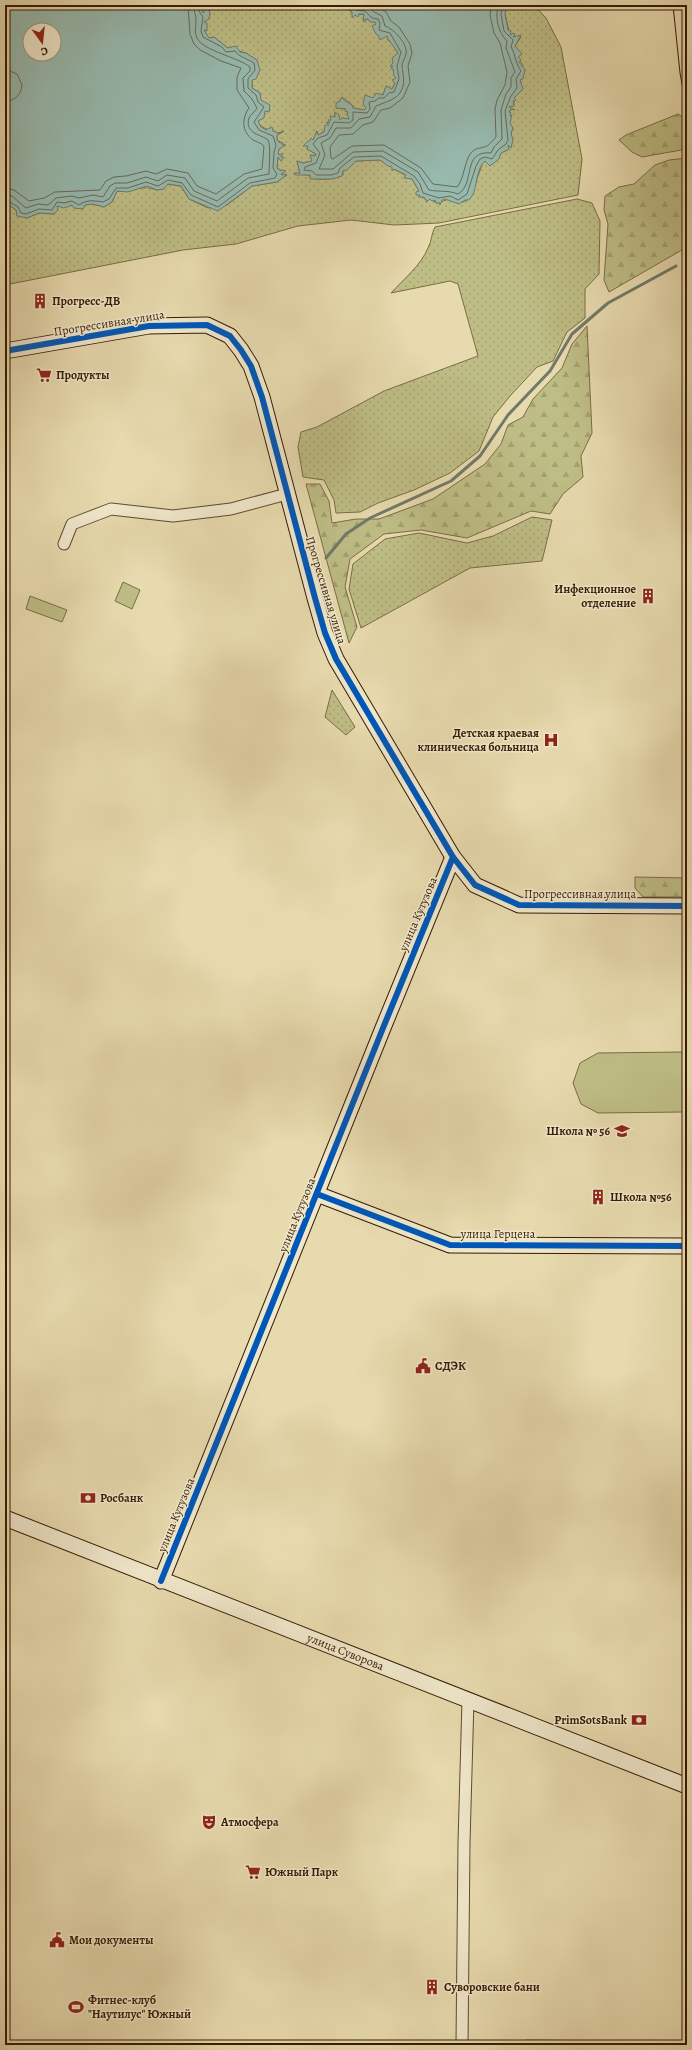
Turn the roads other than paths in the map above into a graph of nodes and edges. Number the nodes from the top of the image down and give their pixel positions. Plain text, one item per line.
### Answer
1 (5, 351) edge
2 (287, 494) junction
3 (64, 544) dead end
4 (453, 857) junction
5 (687, 906) edge
6 (317, 1194) junction
7 (687, 1246) edge
8 (5, 1518) edge
9 (161, 1581) junction
10 (468, 1700) junction
11 (687, 1786) edge
12 (462, 2045) edge

1 - 2 street, Прогрессивная улица
2 - 3 street
2 - 4 street, Прогрессивная улица
4 - 5 street, Прогрессивная улица
4 - 6 street, улица Кутузова
6 - 7 street, улица Герцена
6 - 9 street, улица Кутузова
8 - 9 street, улица Суворова
9 - 10 street, улица Суворова
10 - 11 street, улица Суворова
10 - 12 street

